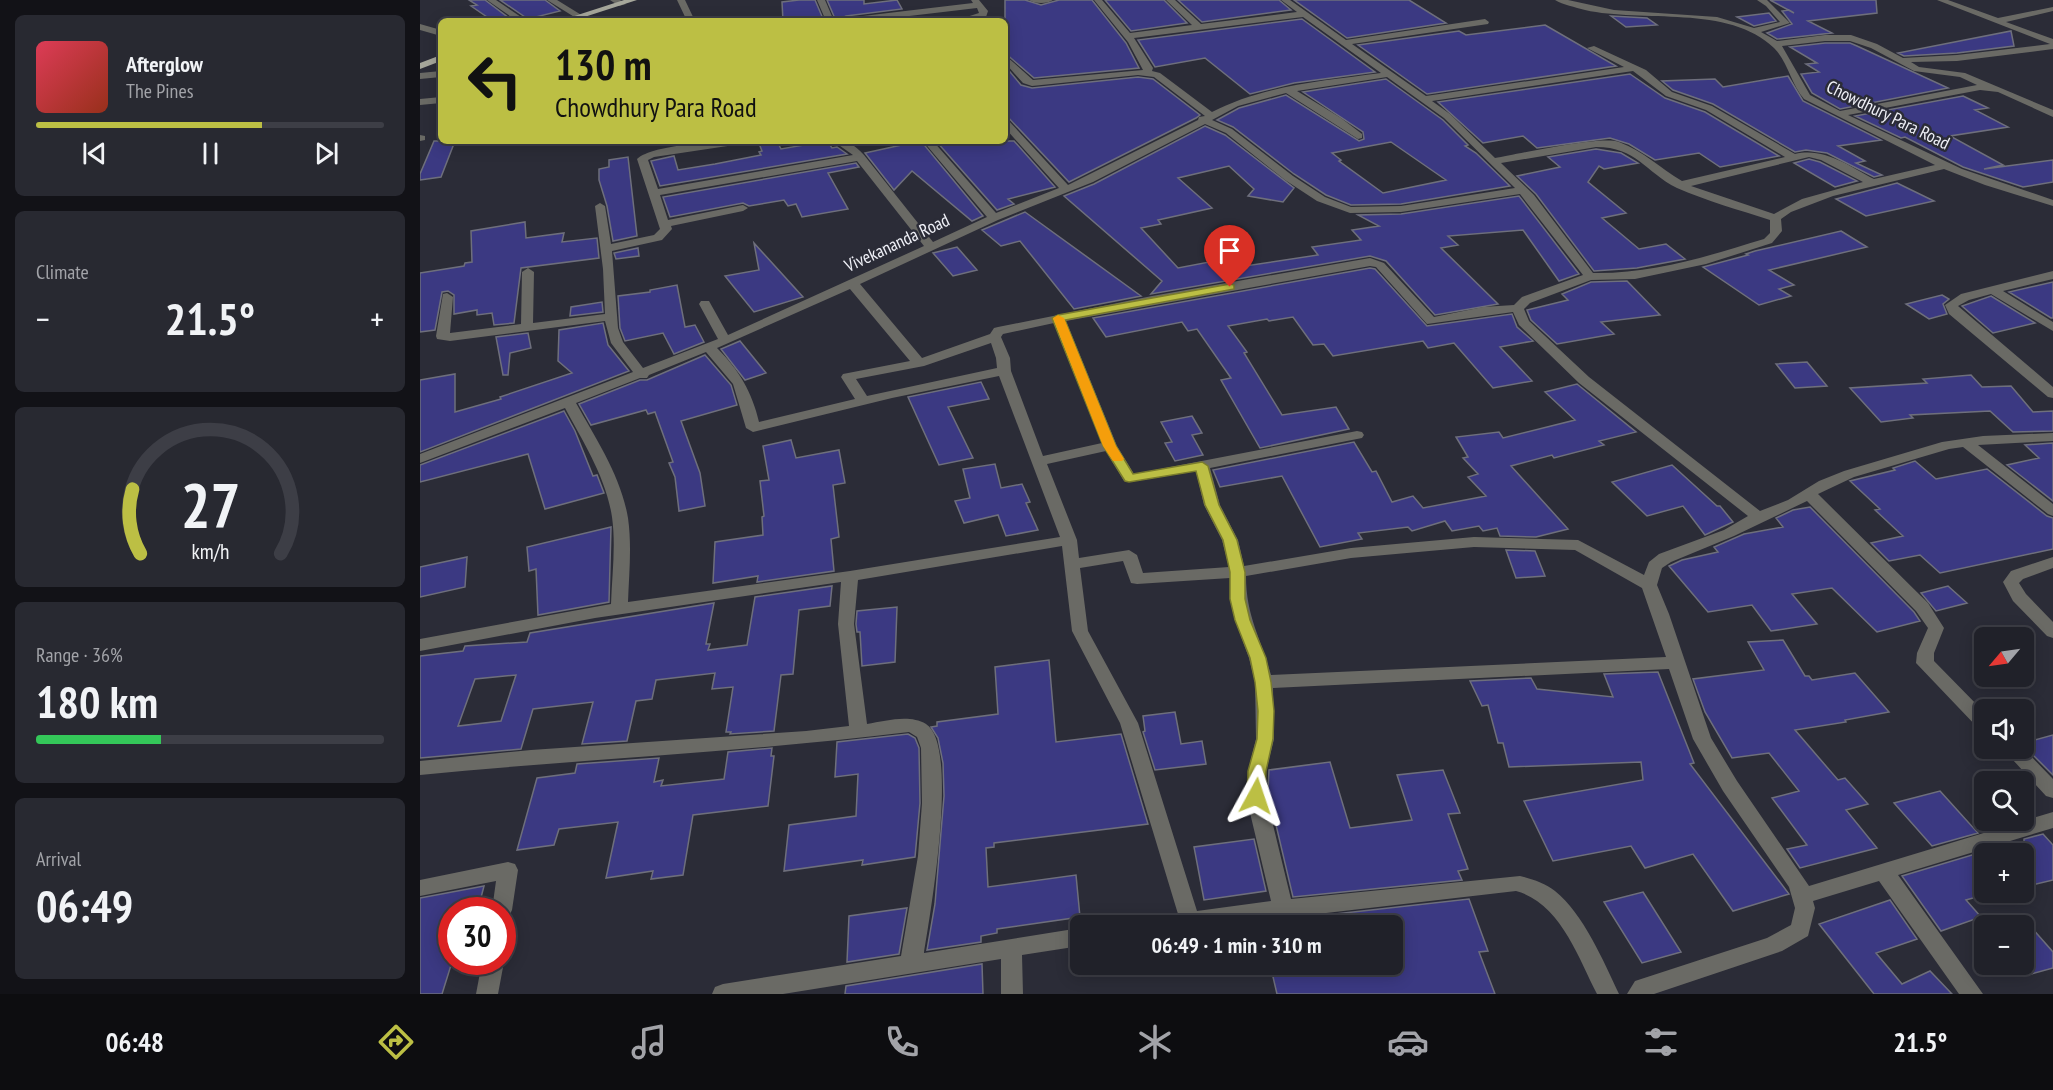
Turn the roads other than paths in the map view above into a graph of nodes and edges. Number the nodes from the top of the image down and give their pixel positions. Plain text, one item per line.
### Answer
1 (491, 0) edge
2 (551, 0) edge
3 (633, 0) edge
4 (681, 0) edge
5 (821, 0) edge
6 (1033, 0) edge
7 (1049, 0) edge
8 (1098, 0) edge
9 (1170, 0) edge
10 (1286, 0) edge
11 (1292, 0) edge
12 (1559, 0) edge
13 (1761, 0) edge
14 (1941, 0) edge
15 (618, 2) edge
16 (977, 2) edge
17 (2053, 9) edge
18 (1304, 14) junction
19 (579, 16) junction
20 (518, 18) edge
21 (573, 18) edge
22 (690, 18) edge
23 (829, 18) edge
24 (867, 18) edge
25 (975, 18) edge
26 (1997, 21) junction
27 (1485, 22) dead end
28 (420, 27) edge
29 (1200, 28) junction
30 (1753, 31) junction
31 (438, 32) edge
32 (1128, 36) junction
33 (1347, 42) junction
34 (1775, 44) junction
35 (2053, 44) edge
36 (1591, 48) dead end
37 (438, 59) edge
38 (1900, 60) junction
39 (1008, 61) edge
40 (420, 66) edge
41 (1634, 68) junction
42 (1147, 72) junction
43 (438, 74) edge
44 (1391, 74) junction
45 (420, 76) edge
46 (1990, 87) junction
47 (1287, 89) junction
48 (1426, 99) junction
49 (438, 100) edge
50 (420, 102) edge
51 (2052, 112) edge
52 (1839, 114) junction
53 (1206, 117) junction
54 (1008, 125) edge
55 (1358, 136) dead end
56 (720, 144) edge
57 (844, 144) edge
58 (931, 144) edge
59 (860, 157) junction
60 (1793, 157) junction
61 (1493, 161) junction
62 (1946, 165) junction
63 (1874, 183) junction
64 (1680, 184) junction
65 (1066, 189) junction
66 (1523, 190) junction
67 (653, 193) junction
68 (2053, 203) edge
69 (600, 206) dead end
70 (743, 208) dead end
71 (994, 218) junction
72 (1775, 218) junction
73 (664, 224) junction
74 (931, 247) junction
75 (606, 249) junction
76 (528, 272) dead end
77 (2053, 275) edge
78 (1590, 276) junction
79 (853, 284) junction
80 (1993, 290) junction
81 (447, 297) dead end
82 (705, 304) dead end
83 (1518, 308) junction
84 (611, 317) junction
85 (1058, 318) junction
86 (527, 327) junction
87 (2053, 327) edge
88 (995, 337) junction
89 (725, 341) junction
90 (709, 348) junction
91 (919, 363) junction
92 (1004, 371) junction
93 (642, 375) junction
94 (2053, 394) edge
95 (863, 400) junction
96 (569, 403) junction
97 (1357, 435) dead end
98 (2053, 437) edge
99 (1965, 442) junction
100 (1110, 446) junction
101 (420, 459) edge
102 (1039, 461) junction
103 (1202, 466) junction
104 (1810, 495) junction
105 (2053, 511) edge
106 (1758, 517) junction
107 (1069, 540) junction
108 (2053, 562) edge
109 (1073, 564) junction
110 (1238, 572) junction
111 (850, 576) junction
112 (1649, 585) junction
113 (619, 609) junction
114 (2053, 632) edge
115 (420, 645) edge
116 (1676, 663) junction
117 (1263, 682) junction
118 (1974, 713) edge
119 (859, 730) junction
120 (2022, 759) edge
121 (420, 768) edge
122 (2053, 791) edge
123 (2053, 820) edge
124 (1884, 872) junction
125 (420, 888) edge
126 (1802, 896) junction
127 (504, 897) edge
128 (1283, 908) junction
129 (1188, 915) edge
130 (1229, 915) edge
131 (1070, 939) edge
132 (1011, 948) junction
133 (911, 963) junction
134 (491, 975) edge
135 (488, 994) edge
136 (723, 994) edge
137 (1012, 994) edge
138 (1608, 994) edge
139 (1638, 994) edge
140 (1972, 994) edge

1 - 20 street
2 - 19 street
3 - 15 main road
4 - 22 street
5 - 23 street
6 - 7 street
8 - 32 street
9 - 29 street
10 - 11 street
10 - 18 street
12 - 30 street, Chowdhury Para Road
13 - 30 street
14 - 26 street
15 - 19 main road
16 - 24 street
16 - 25 street
17 - 26 street
18 - 29 street
18 - 33 street
19 - 21 main road
26 - 35 street
27 - 33 street
28 - 31 street
29 - 32 street
30 - 34 street, Chowdhury Para Road
32 - 42 street
33 - 44 street
34 - 38 street
34 - 52 street, Chowdhury Para Road
35 - 38 street
36 - 41 street
37 - 40 main road
38 - 46 street
39 - 42 street
41 - 48 street
41 - 60 street
42 - 53 street
43 - 45 street
44 - 47 street, Vivekananda Road
44 - 48 street
46 - 51 street
46 - 52 street
47 - 53 street, Vivekananda Road
47 - 55 street
48 - 61 street
49 - 50 street
52 - 62 street, Chowdhury Para Road
53 - 65 street, Vivekananda Road
53 - 66 street
54 - 65 street
56 - 67 street
57 - 59 street
58 - 71 street
59 - 67 street
59 - 74 street
60 - 63 street
60 - 64 street
61 - 64 street
61 - 66 street
62 - 63 street
62 - 68 street, Chowdhury Para Road
63 - 72 street
64 - 72 street
65 - 71 street, Vivekananda Road
66 - 78 street
67 - 73 street
69 - 75 street
70 - 73 street
71 - 74 street, Vivekananda Road
72 - 78 street
73 - 75 street
74 - 79 street, Vivekananda Road
75 - 84 street
76 - 86 street
77 - 80 street
78 - 83 street
79 - 89 street, Vivekananda Road
79 - 91 street
80 - 87 street
80 - 94 street
81 - 86 street
82 - 89 street
83 - 85 street
83 - 106 street
84 - 86 street
84 - 93 street
85 - 88 street
85 - 100 street
88 - 91 street
88 - 92 street
89 - 90 street, Vivekananda Road
90 - 93 street, Vivekananda Road
90 - 95 street
91 - 95 street
92 - 95 street
92 - 102 street
93 - 96 street, Vivekananda Road
96 - 101 street, Vivekananda Road
96 - 113 street
97 - 103 street
98 - 99 street
99 - 104 street
99 - 105 street
100 - 102 street
100 - 103 street
102 - 107 street
103 - 110 street
104 - 106 street
104 - 118 street
106 - 112 street
107 - 109 street
107 - 111 street
108 - 114 street
109 - 110 street
109 - 129 street
110 - 112 street
110 - 117 street
111 - 113 street
111 - 119 street
112 - 116 street
113 - 115 street
116 - 117 street
116 - 126 street
117 - 128 street
119 - 121 street
119 - 133 street
120 - 122 street
123 - 124 street
124 - 126 street
124 - 140 street
125 - 127 street
126 - 139 street
128 - 130 street
128 - 138 street
131 - 132 street
132 - 133 street
132 - 137 street
133 - 136 street
134 - 135 street

